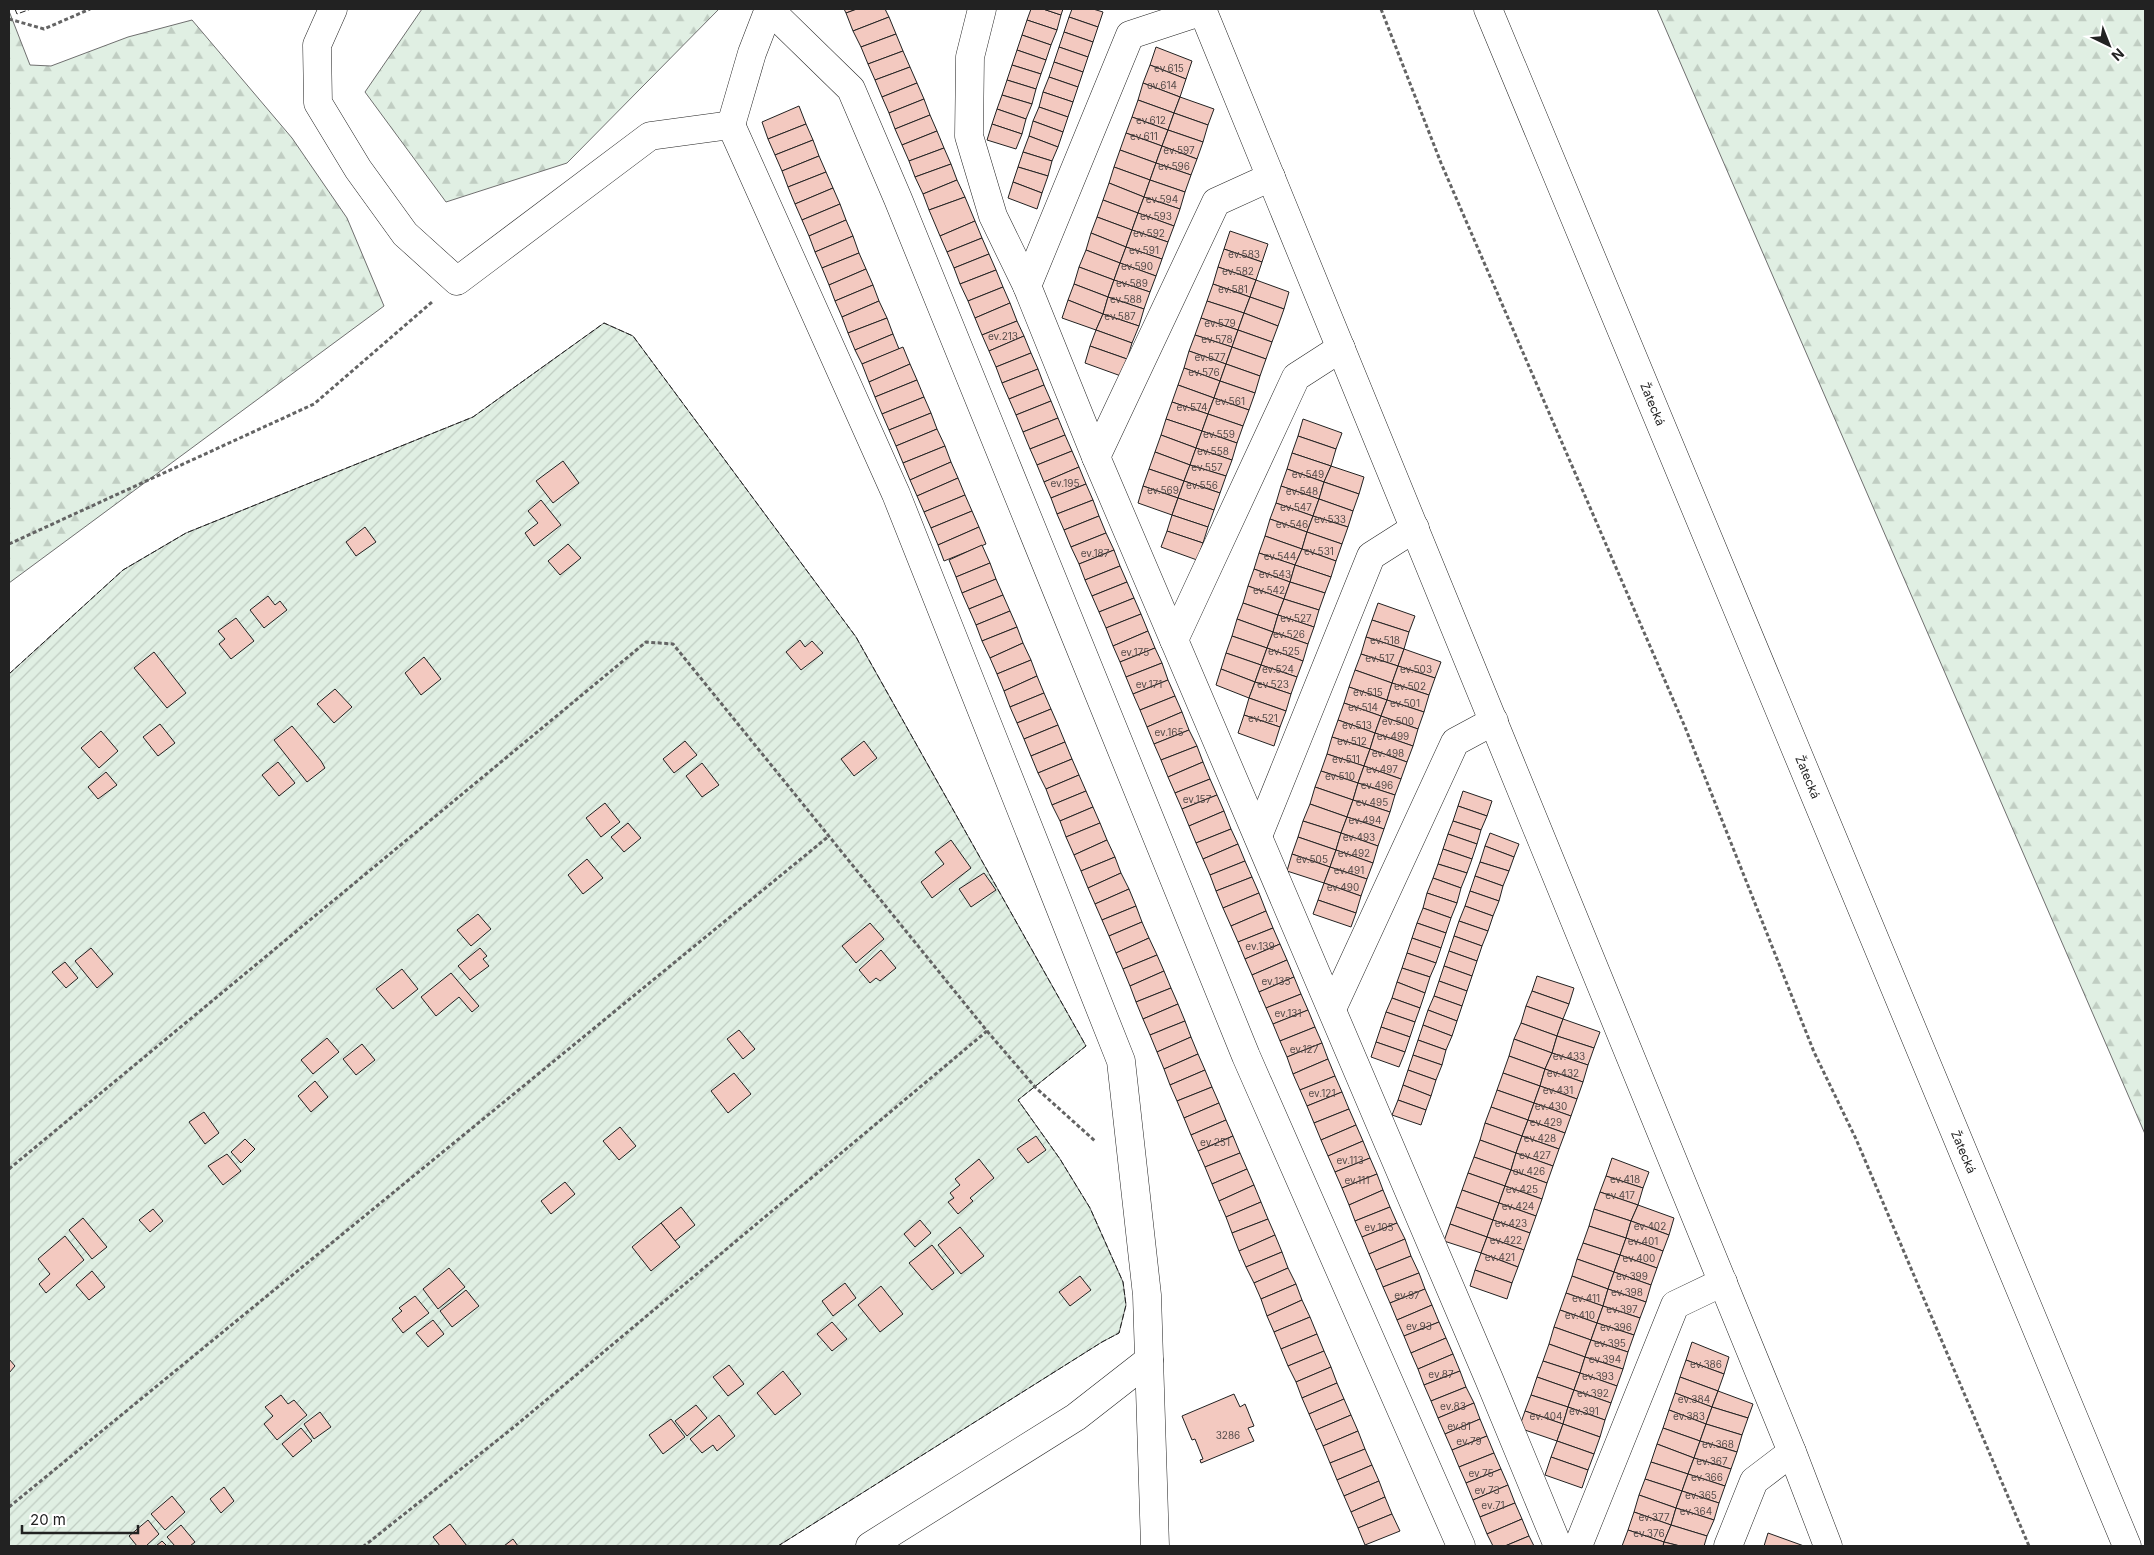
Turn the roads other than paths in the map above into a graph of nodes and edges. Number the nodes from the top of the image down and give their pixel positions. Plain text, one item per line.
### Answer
1 (333, 9) edge
2 (769, 9) edge
3 (982, 9) edge
4 (1488, 9) edge
5 (1203, 10) edge
6 (731, 125) junction
7 (1271, 177) junction
8 (1027, 286) junction
9 (1341, 348) junction
10 (1096, 457) junction
11 (1415, 528) junction
12 (1174, 640) junction
13 (1494, 721) junction
14 (1258, 836) junction
15 (1332, 1009) junction
16 (1723, 1282) junction
17 (1148, 1360) junction
18 (1792, 1452) junction
19 (870, 1546) edge
20 (1155, 1546) edge
21 (1461, 1546) edge
22 (1558, 1546) edge
23 (1578, 1546) edge
24 (1728, 1546) edge
25 (1828, 1546) edge
26 (2127, 1546) edge

1 - 6 street
2 - 6 street
2 - 21 street
3 - 8 street
4 - 26 street, Žatecká
5 - 7 street
5 - 8 street
6 - 17 street
7 - 9 street
7 - 10 street
8 - 10 street
9 - 11 street
9 - 12 street
10 - 12 street
11 - 13 street
11 - 14 street
12 - 14 street
13 - 15 street
13 - 16 street
14 - 15 street
15 - 22 street
16 - 18 street
16 - 23 street
17 - 19 street
17 - 20 street
18 - 24 street
18 - 25 street

